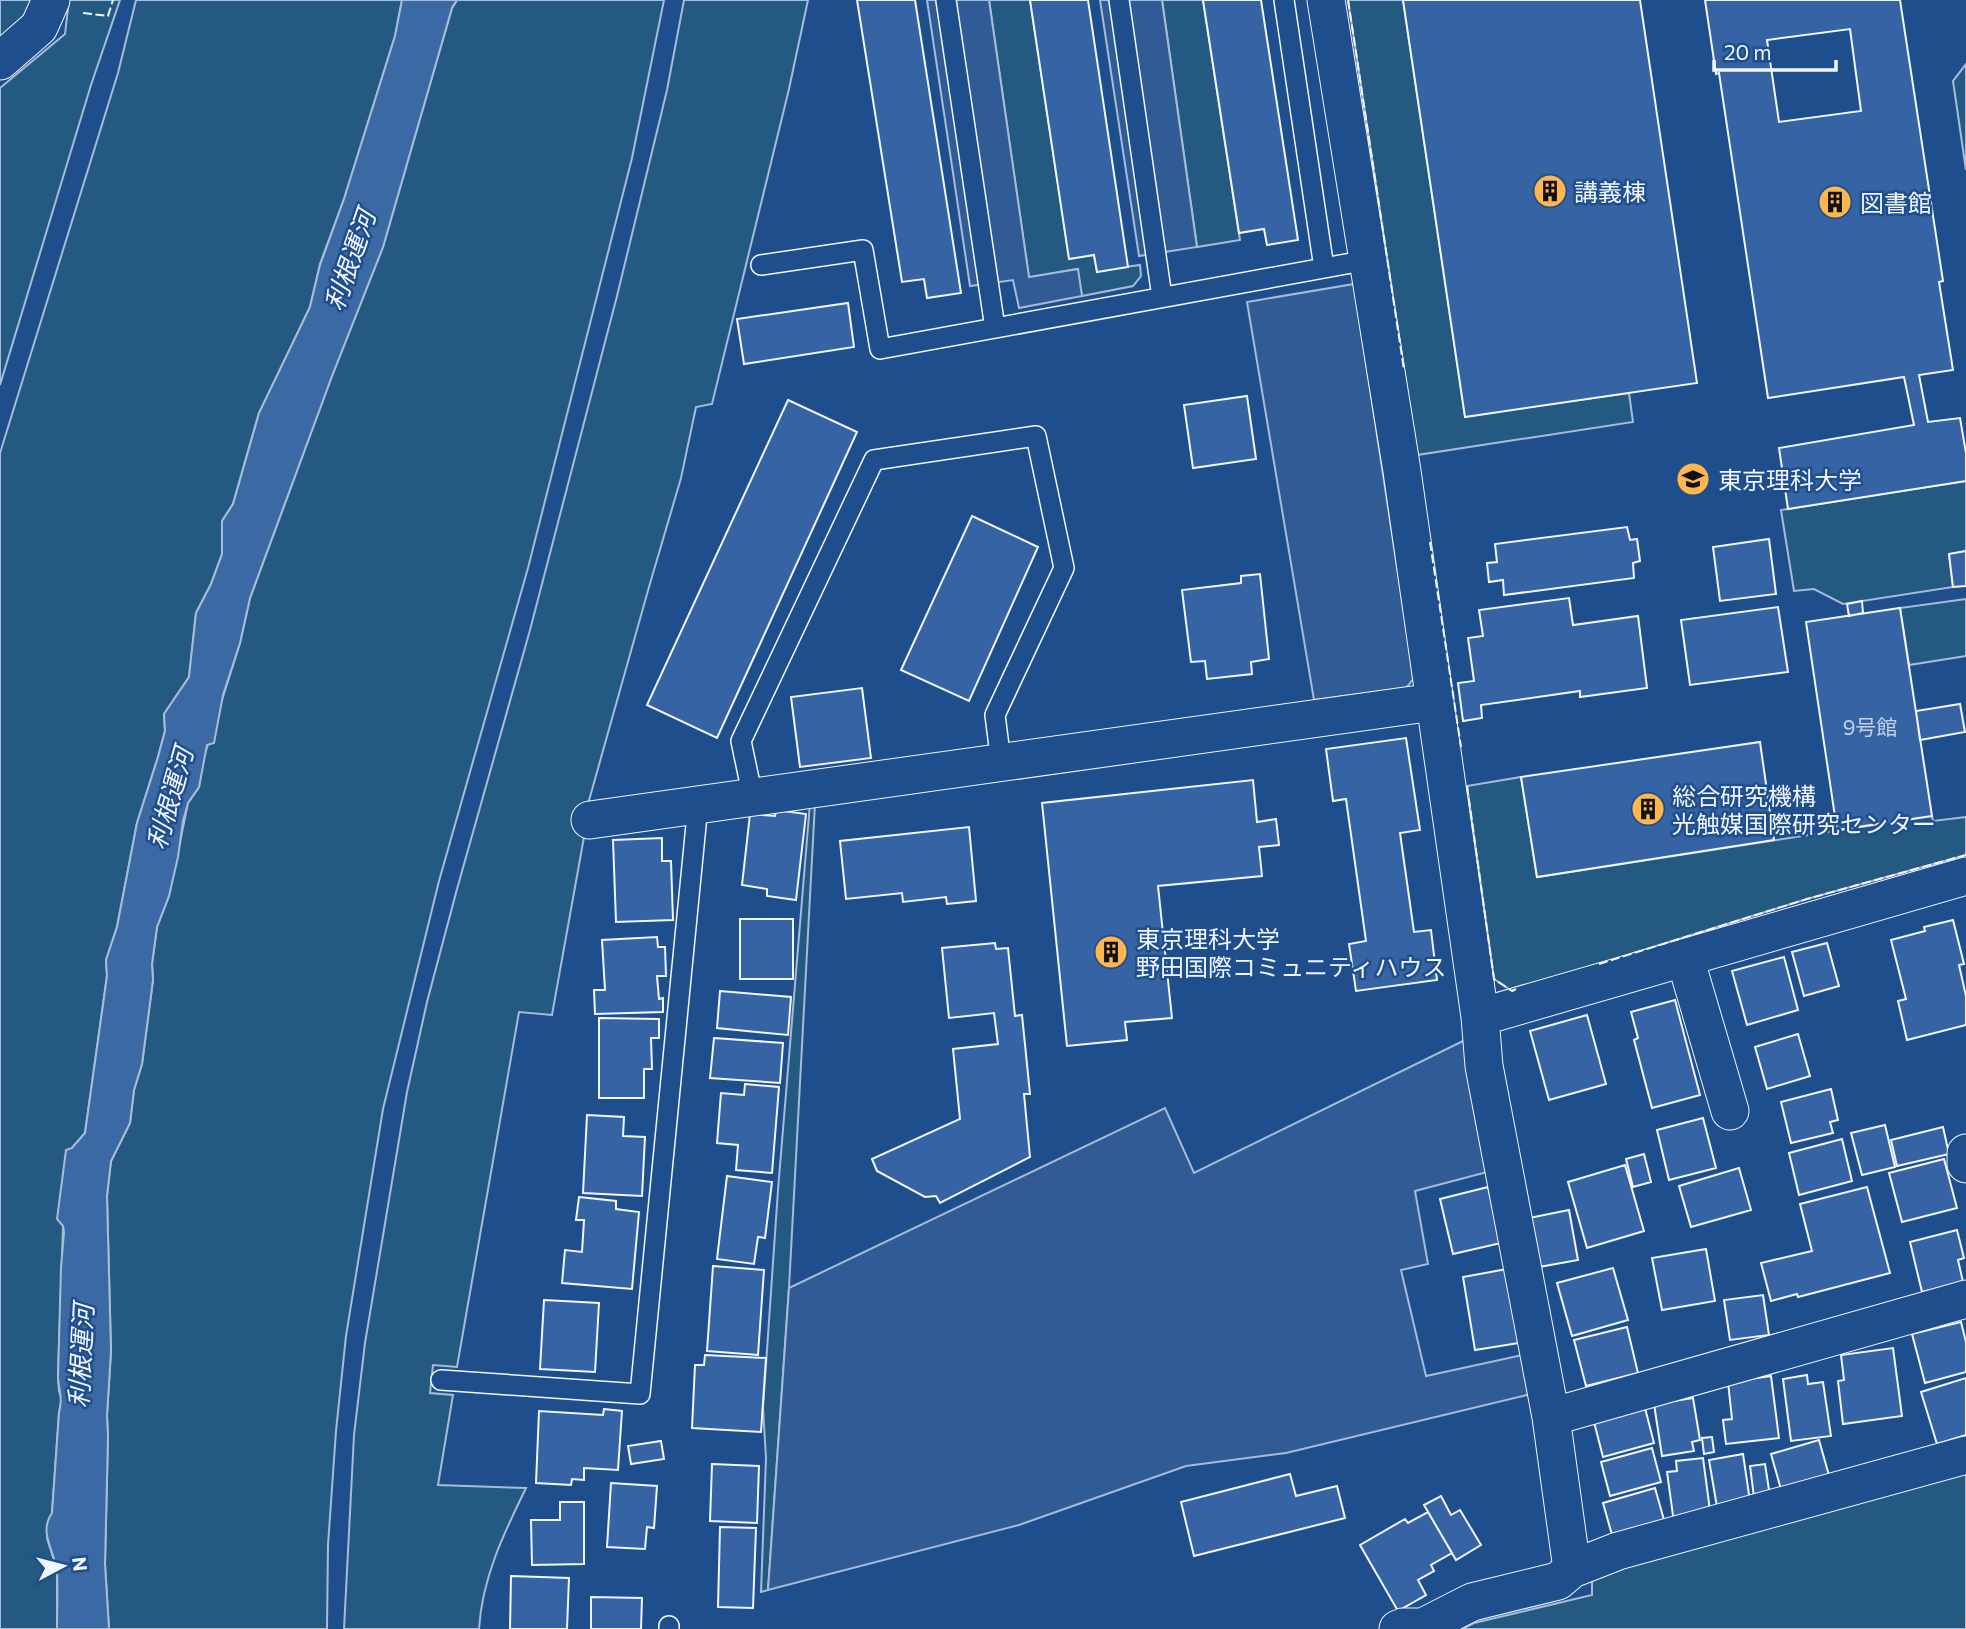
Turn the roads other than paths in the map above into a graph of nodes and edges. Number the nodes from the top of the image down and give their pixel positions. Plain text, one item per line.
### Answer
1 (51, 0) edge
2 (946, 0) edge
3 (1119, 0) edge
4 (1284, 0) edge
5 (1326, 0) edge
6 (0, 61) edge
7 (1368, 260) junction
8 (761, 265) dead end
9 (1324, 268) junction
10 (1162, 297) junction
11 (995, 328) junction
12 (1434, 702) junction
13 (1001, 762) junction
14 (753, 798) junction
15 (698, 805) junction
16 (590, 820) dead end
17 (1966, 876) edge
18 (1685, 958) junction
19 (1480, 1017) junction
20 (1730, 1111) dead end
21 (1966, 1153) edge
22 (1966, 1164) edge
23 (1966, 1298) edge
24 (441, 1380) dead end
25 (1551, 1418) junction
26 (1966, 1455) edge
27 (1572, 1569) junction
28 (1415, 1628) edge

1 - 6 street
2 - 11 lane
3 - 10 lane
4 - 9 lane
5 - 7 street
7 - 9 lane
7 - 12 street
8 - 11 lane
9 - 10 lane
10 - 11 lane
12 - 13 street
12 - 19 street
13 - 14 street
13 - 14 lane
14 - 15 street
15 - 16 street
15 - 24 lane
17 - 18 street
18 - 19 street
18 - 20 street
19 - 25 street
21 - 22 street
23 - 25 street
25 - 27 street
26 - 27 street
27 - 28 street

